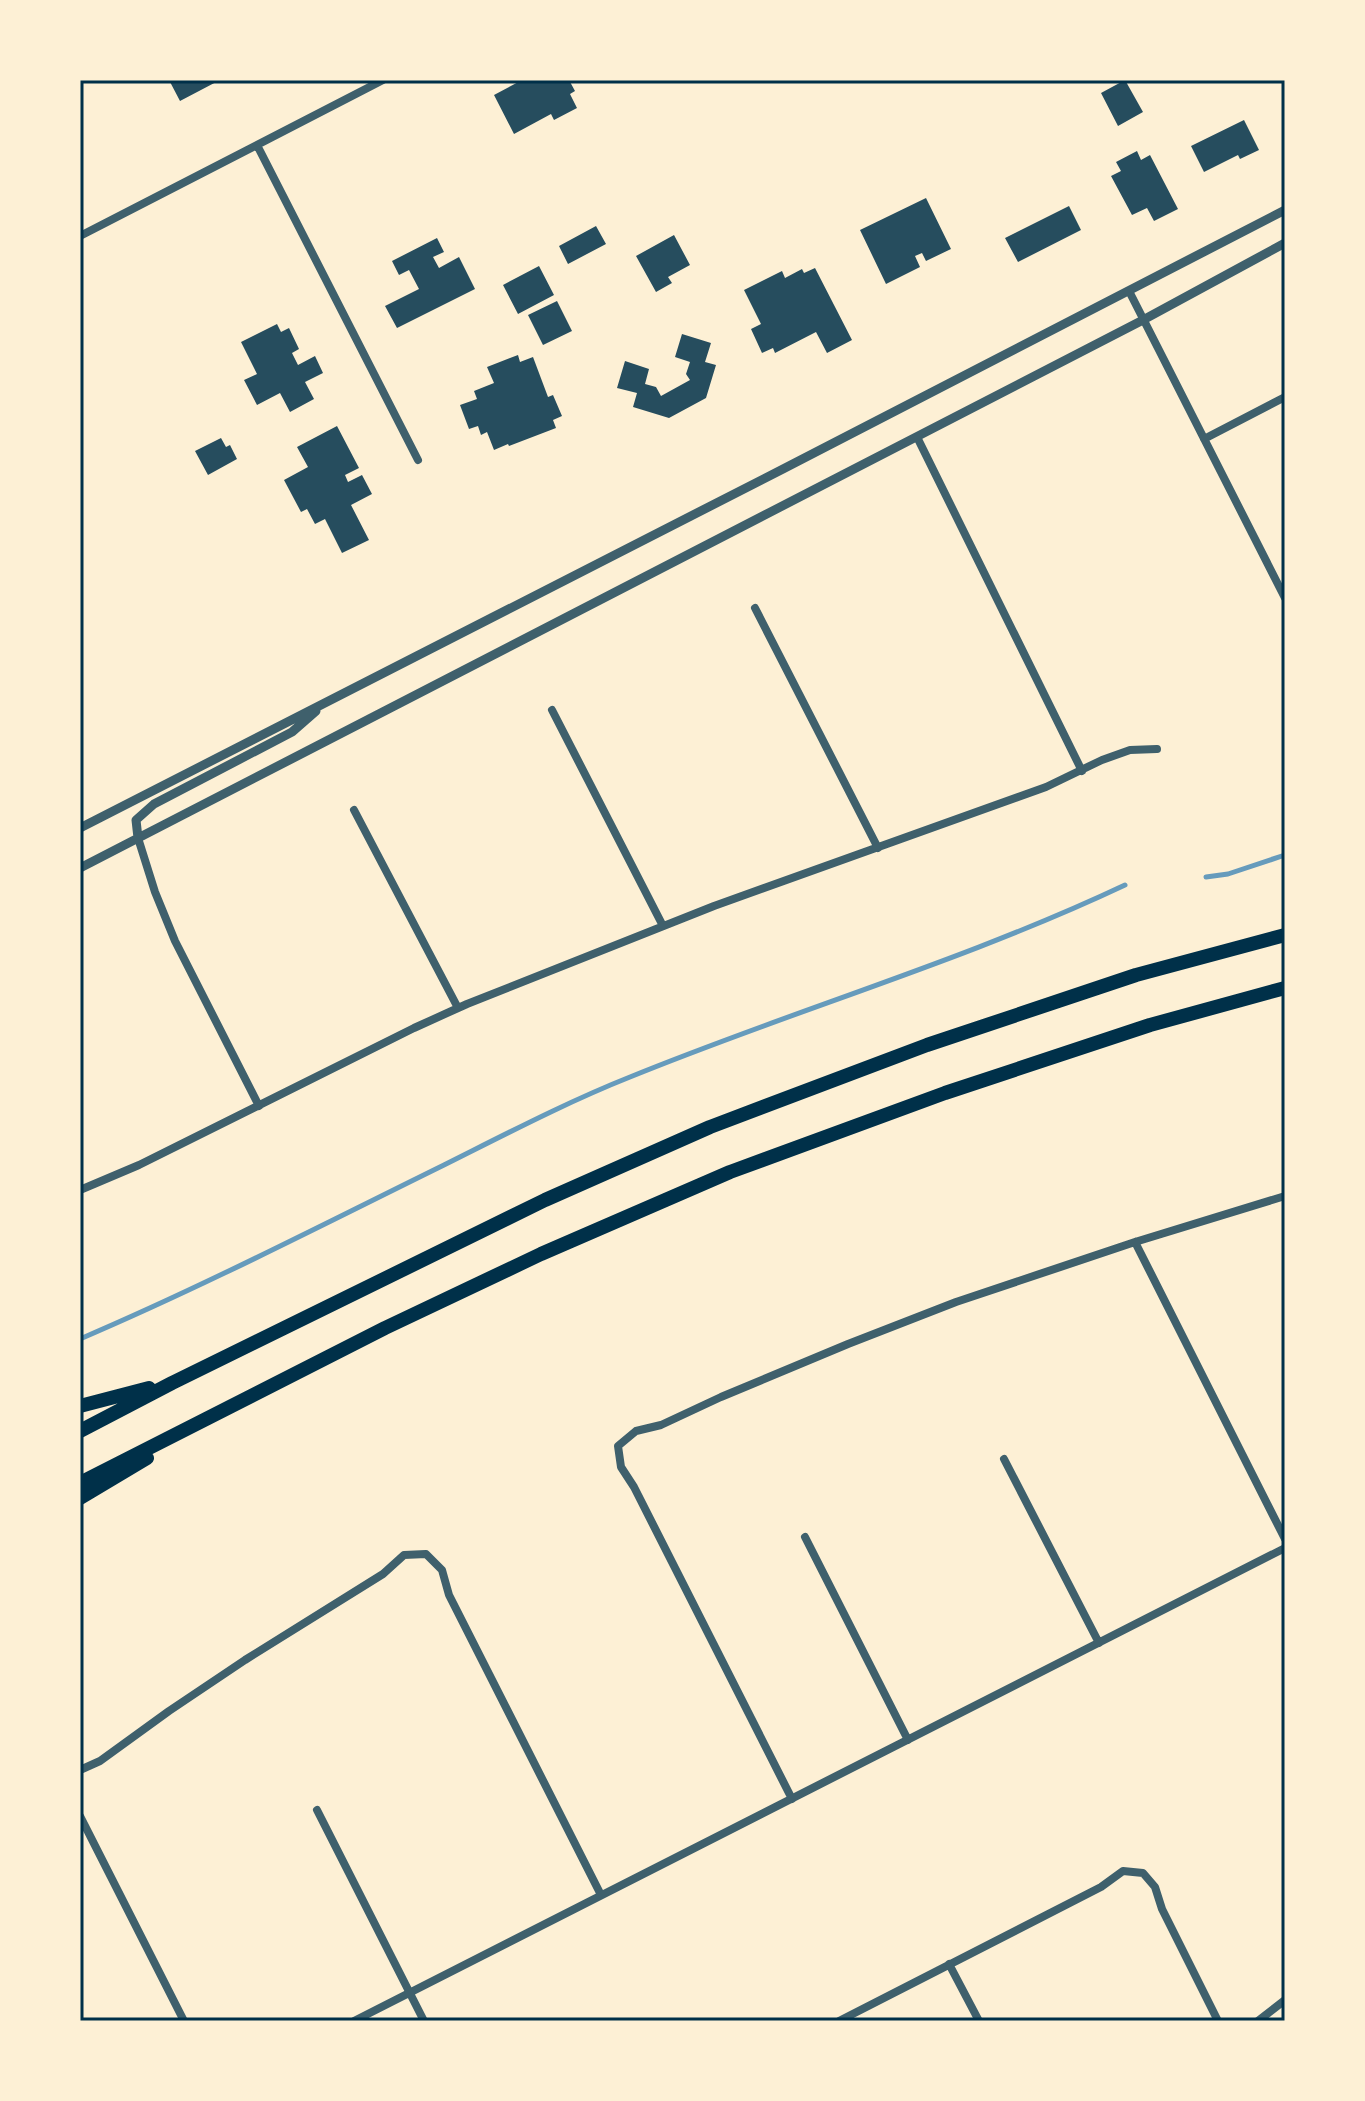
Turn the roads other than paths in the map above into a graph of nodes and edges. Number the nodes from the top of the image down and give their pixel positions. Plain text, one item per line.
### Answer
1 (383, 80) edge
2 (257, 145) junction
3 (1285, 210) edge
4 (80, 236) edge
5 (1285, 243) edge
6 (1129, 291) junction
7 (1143, 320) junction
8 (1285, 397) edge
9 (917, 437) junction
10 (1204, 439) junction
11 (418, 460) dead end
12 (1285, 598) edge
13 (755, 608) dead end
14 (327, 701) junction
15 (552, 710) dead end
16 (1157, 749) dead end
17 (1082, 771) junction
18 (354, 810) dead end
19 (80, 828) edge
20 (138, 838) junction
21 (878, 848) junction
22 (80, 868) edge
23 (663, 926) junction
24 (1285, 935) edge
25 (1285, 988) edge
26 (458, 1008) junction
27 (259, 1106) junction
28 (80, 1190) edge
29 (1285, 1196) edge
30 (1135, 1242) junction
31 (172, 1383) junction
32 (271, 1384) junction
33 (80, 1406) edge
34 (80, 1431) edge
35 (1004, 1459) dead end
36 (80, 1483) edge
37 (80, 1498) edge
38 (805, 1537) dead end
39 (1285, 1539) edge
40 (1285, 1548) edge
41 (1099, 1643) junction
42 (908, 1740) junction
43 (80, 1770) edge
44 (792, 1799) junction
45 (317, 1810) dead end
46 (80, 1816) edge
47 (601, 1895) junction
48 (949, 1964) junction
49 (410, 1992) junction
50 (1285, 2000) edge
51 (184, 2021) edge
52 (354, 2021) edge
53 (424, 2021) edge
54 (839, 2021) edge
55 (979, 2021) edge
56 (1218, 2021) edge
57 (1258, 2021) edge

1 - 2 street
2 - 4 street
2 - 11 street
3 - 6 street
5 - 7 street
6 - 7 street
6 - 14 street
7 - 9 street
7 - 10 street
8 - 10 street
9 - 17 street
9 - 20 street
10 - 12 street
13 - 21 street
14 - 19 street
14 - 20 street
15 - 23 street
16 - 17 street
17 - 21 street
18 - 26 street
20 - 22 street
20 - 27 street
21 - 23 street
23 - 26 street
24 - 31 highway
25 - 32 highway
26 - 27 street
27 - 28 street
29 - 30 street
30 - 39 street
30 - 44 street
31 - 33 highway
31 - 34 highway
32 - 36 highway
32 - 37 highway
35 - 41 street
38 - 42 street
40 - 41 street
41 - 42 street
42 - 44 street
43 - 47 street
44 - 47 street
45 - 49 street
46 - 51 street
47 - 49 street
48 - 54 street
48 - 55 street
48 - 56 street
49 - 52 street
49 - 53 street
50 - 57 street

